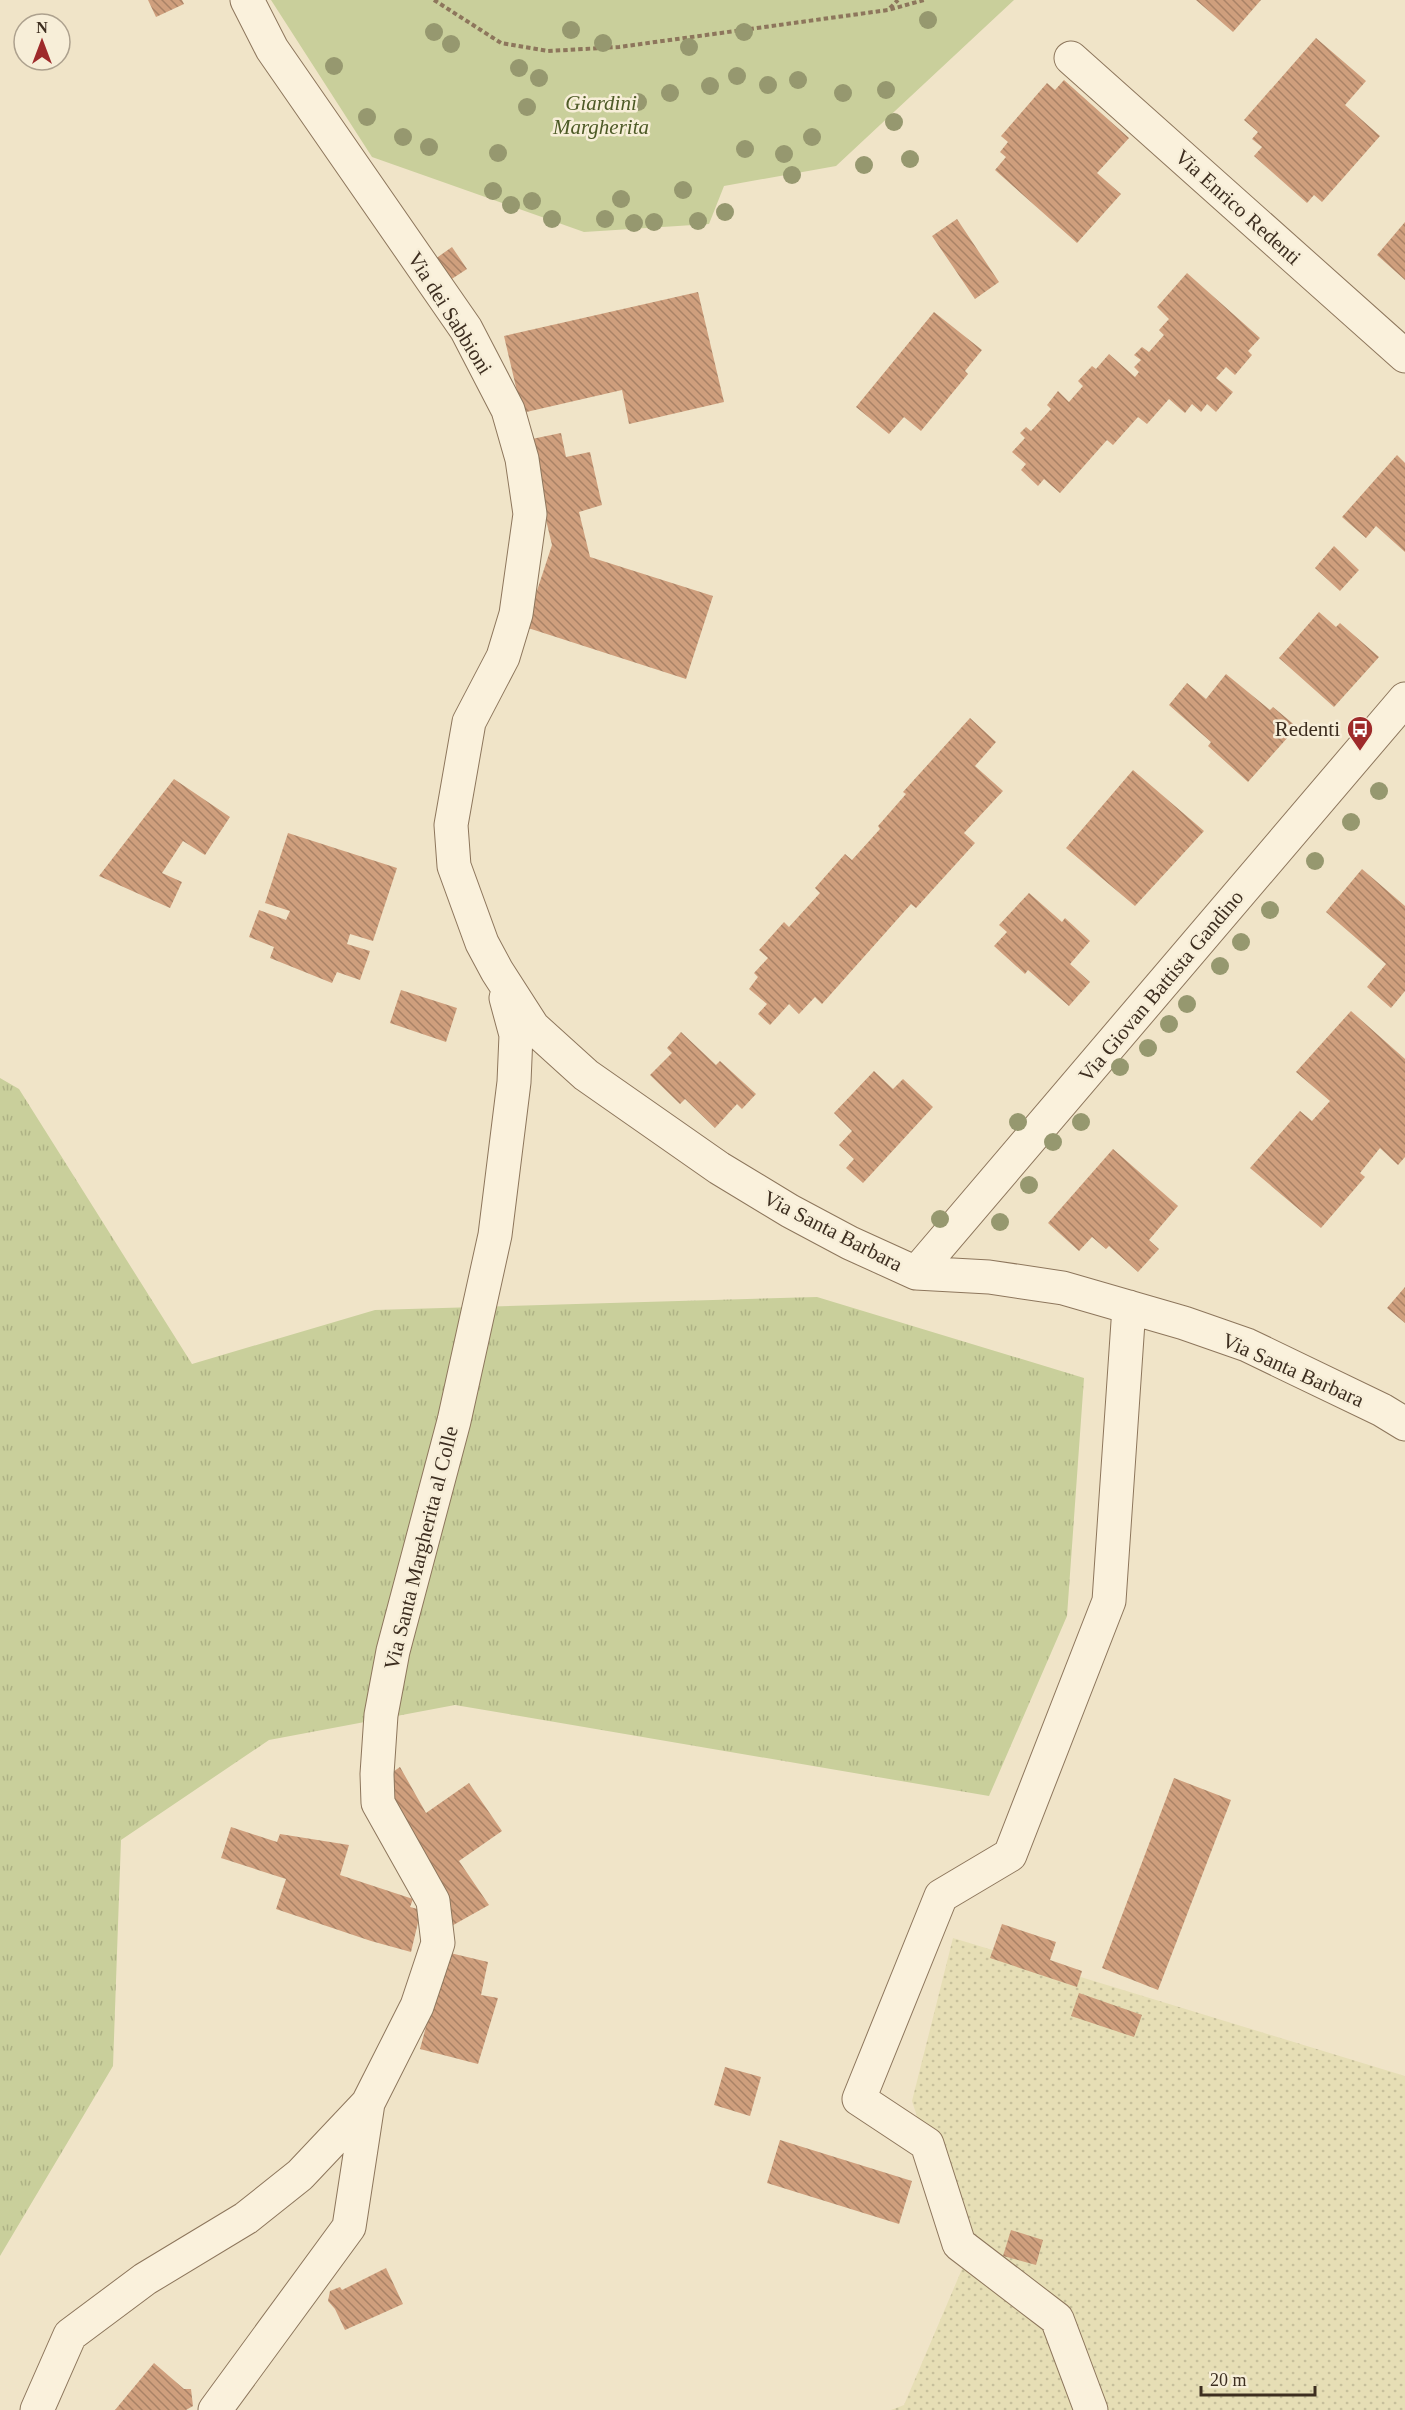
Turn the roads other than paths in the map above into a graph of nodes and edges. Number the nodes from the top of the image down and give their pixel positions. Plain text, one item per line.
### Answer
1 (247, 0) edge
2 (1071, 58) dead end
3 (1405, 356) edge
4 (1405, 699) edge
5 (497, 971) junction
6 (916, 1273) junction
7 (1130, 1307) junction
8 (1405, 1424) edge
9 (369, 2103) junction
10 (37, 2410) edge
11 (215, 2410) edge
12 (1091, 2410) edge

1 - 5 street, Via dei Sabbioni
2 - 3 street, Via Enrico Redenti
4 - 6 street, Via Giovan Battista Gandino
5 - 6 street, Via Santa Barbara
5 - 9 street, Via Santa Margherita al Colle
6 - 7 street, Via Santa Barbara
7 - 8 street, Via Santa Barbara
7 - 12 street
9 - 10 street, Via Santa Margherita al Colle
9 - 11 street, Via Santa Margherita al Colle

